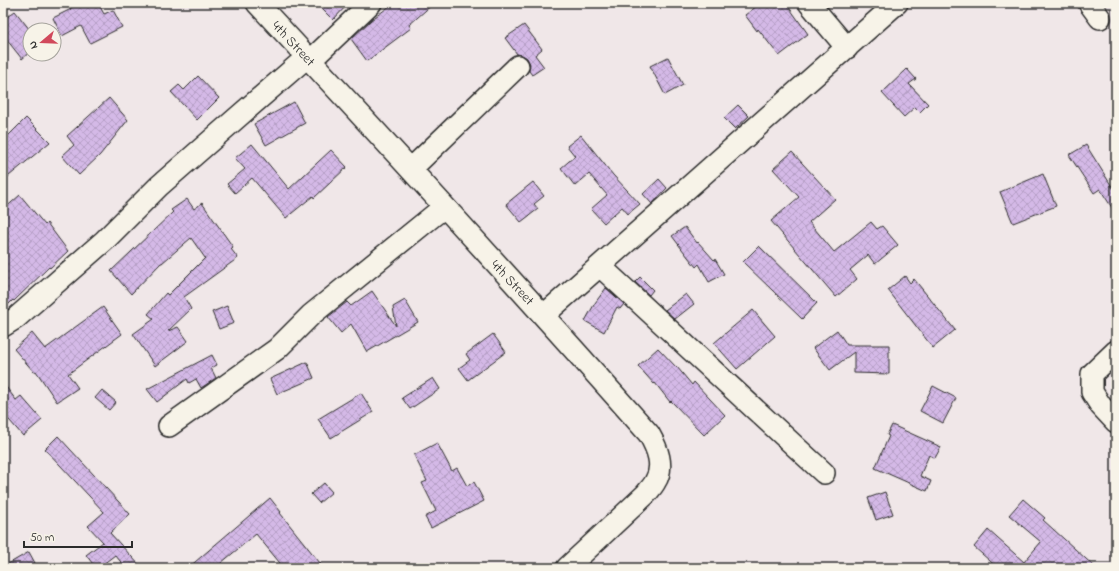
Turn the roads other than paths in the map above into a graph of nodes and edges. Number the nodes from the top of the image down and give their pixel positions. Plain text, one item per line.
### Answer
1 (257, 3) edge
2 (371, 3) edge
3 (809, 3) edge
4 (897, 3) edge
5 (847, 48) junction
6 (309, 59) junction
7 (518, 66) dead end
8 (411, 169) junction
9 (444, 207) junction
10 (600, 266) junction
11 (544, 315) junction
12 (3, 326) edge
13 (1116, 351) edge
14 (1116, 422) edge
15 (169, 426) dead end
16 (824, 473) dead end
17 (566, 568) edge

1 - 6 street, 4th Street
2 - 6 street
3 - 5 street
4 - 5 street
5 - 10 street
6 - 8 street, 4th Street
6 - 12 street
7 - 8 street
8 - 9 street, 4th Street
9 - 11 street, 4th Street
9 - 15 street
10 - 11 street
10 - 16 street
11 - 17 street, 4th Street
13 - 14 street

